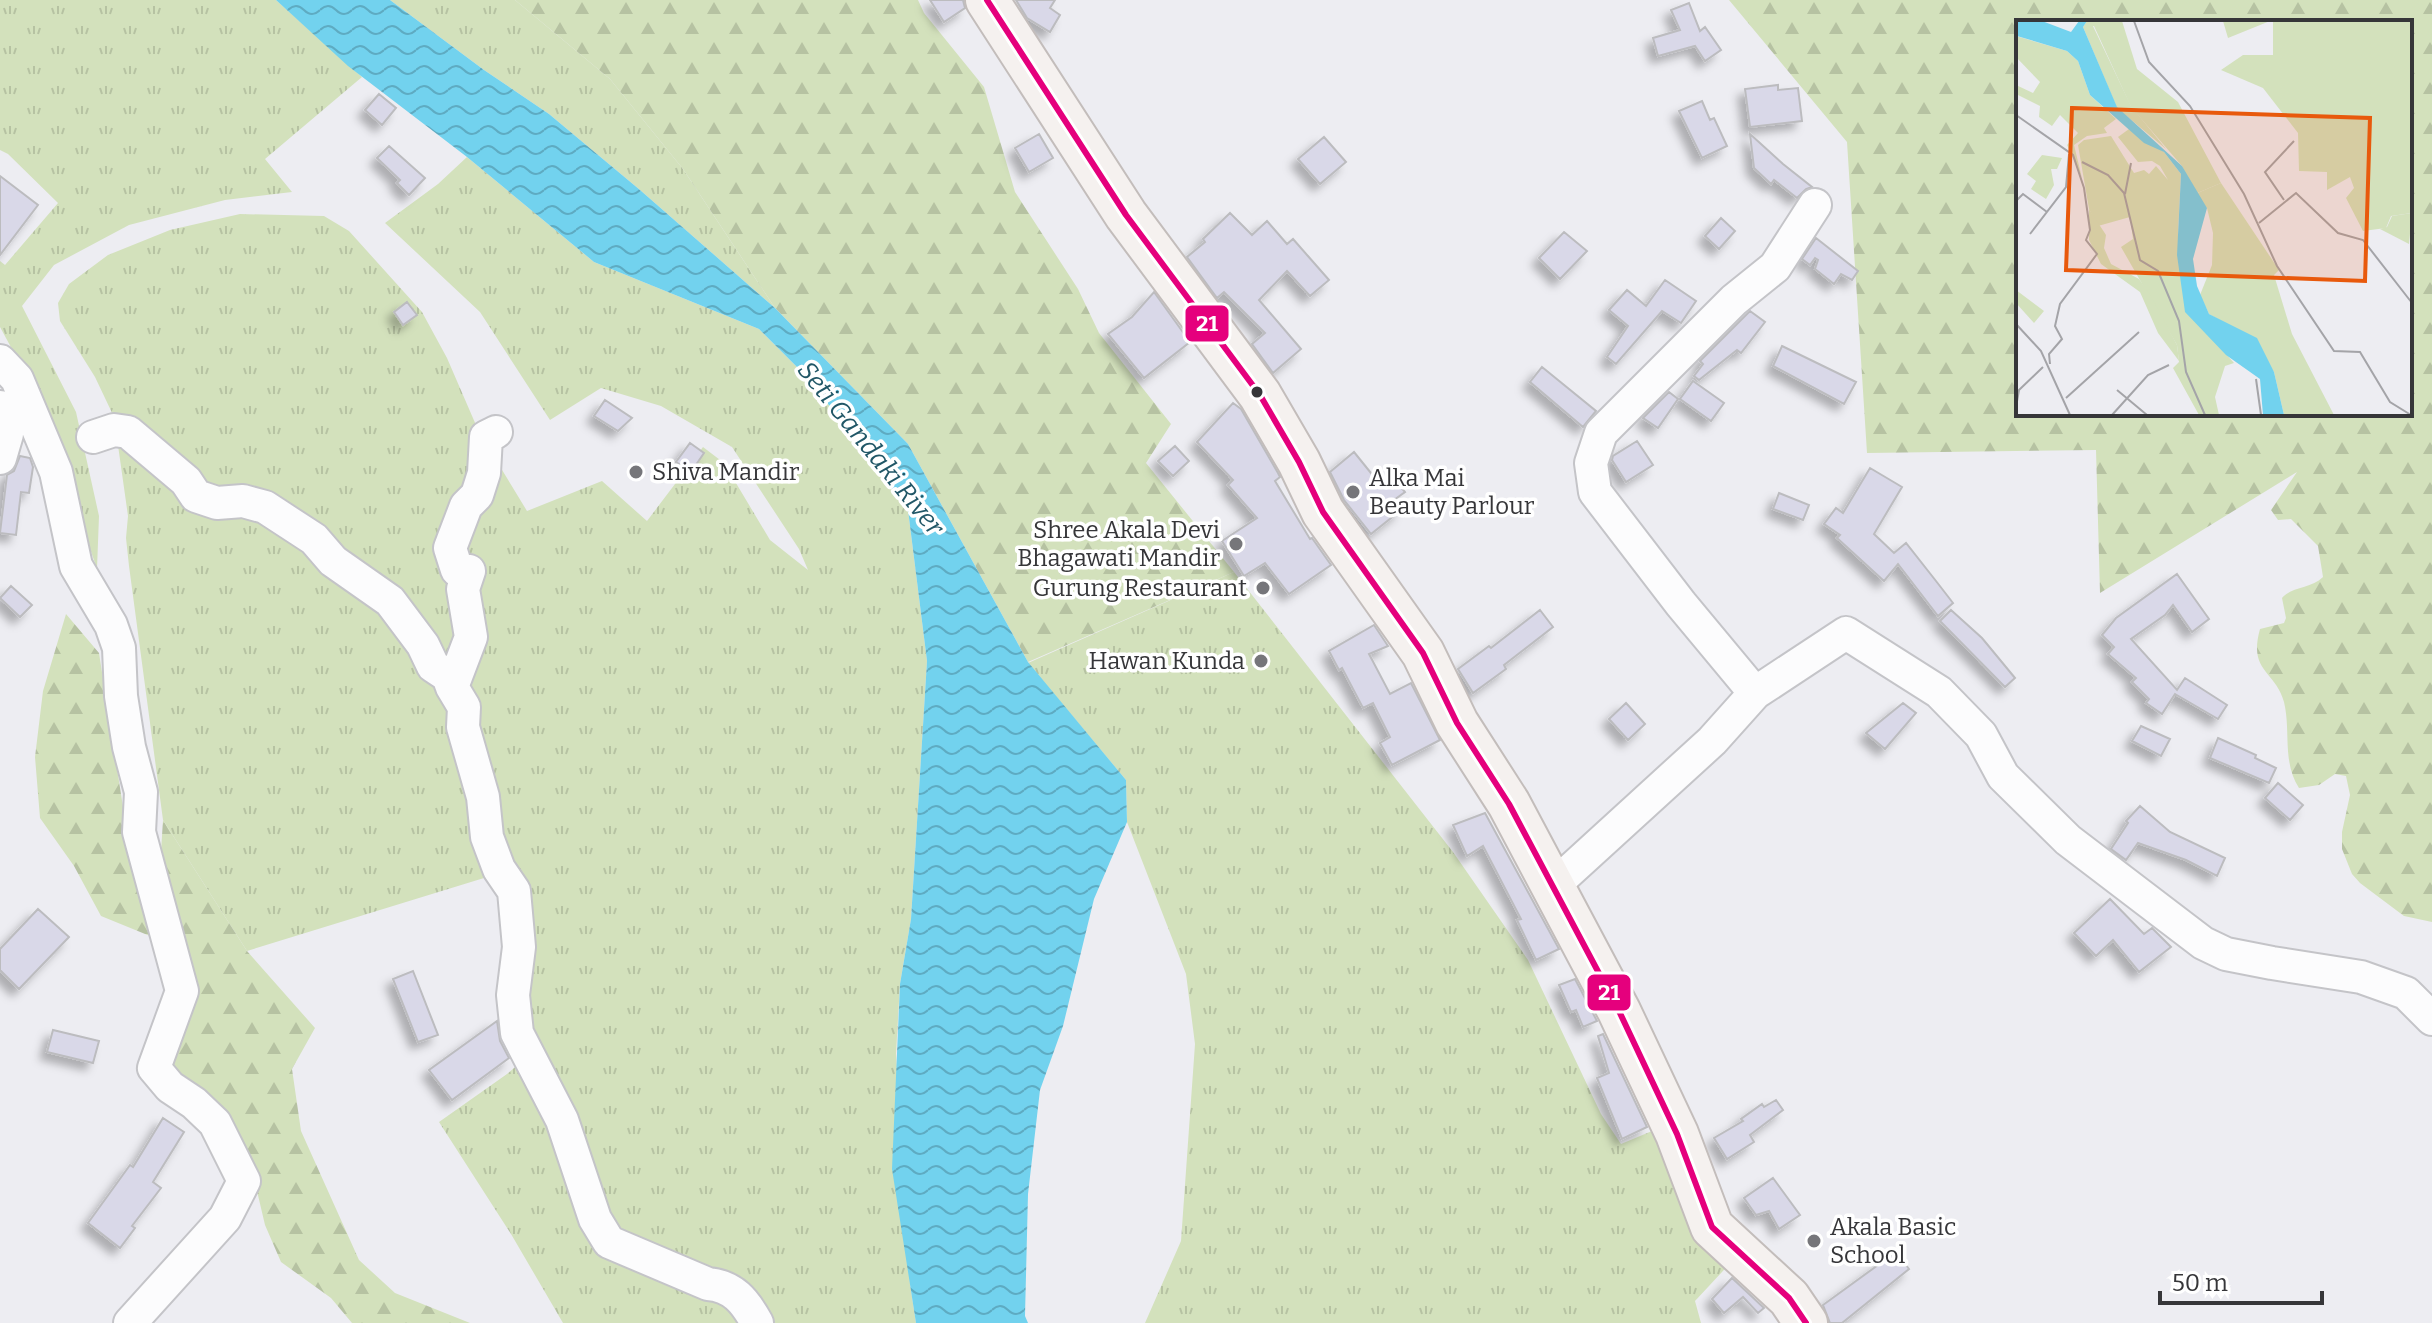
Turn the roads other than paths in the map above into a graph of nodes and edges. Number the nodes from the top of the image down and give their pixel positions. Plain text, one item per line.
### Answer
1 (987, 0) edge
2 (1815, 205) dead end
3 (0, 361) edge
4 (0, 407) edge
5 (496, 432) dead end
6 (93, 437) dead end
7 (0, 458) edge
8 (452, 687) junction
9 (1755, 693) junction
10 (1552, 887) junction
11 (2432, 1019) edge
12 (130, 1323) edge
13 (757, 1323) edge
14 (1806, 1323) edge

1 - 10 main road
2 - 9 street
3 - 12 street
4 - 7 street
5 - 8 street
6 - 8 street
8 - 13 street
9 - 10 street
9 - 11 street
10 - 14 main road

